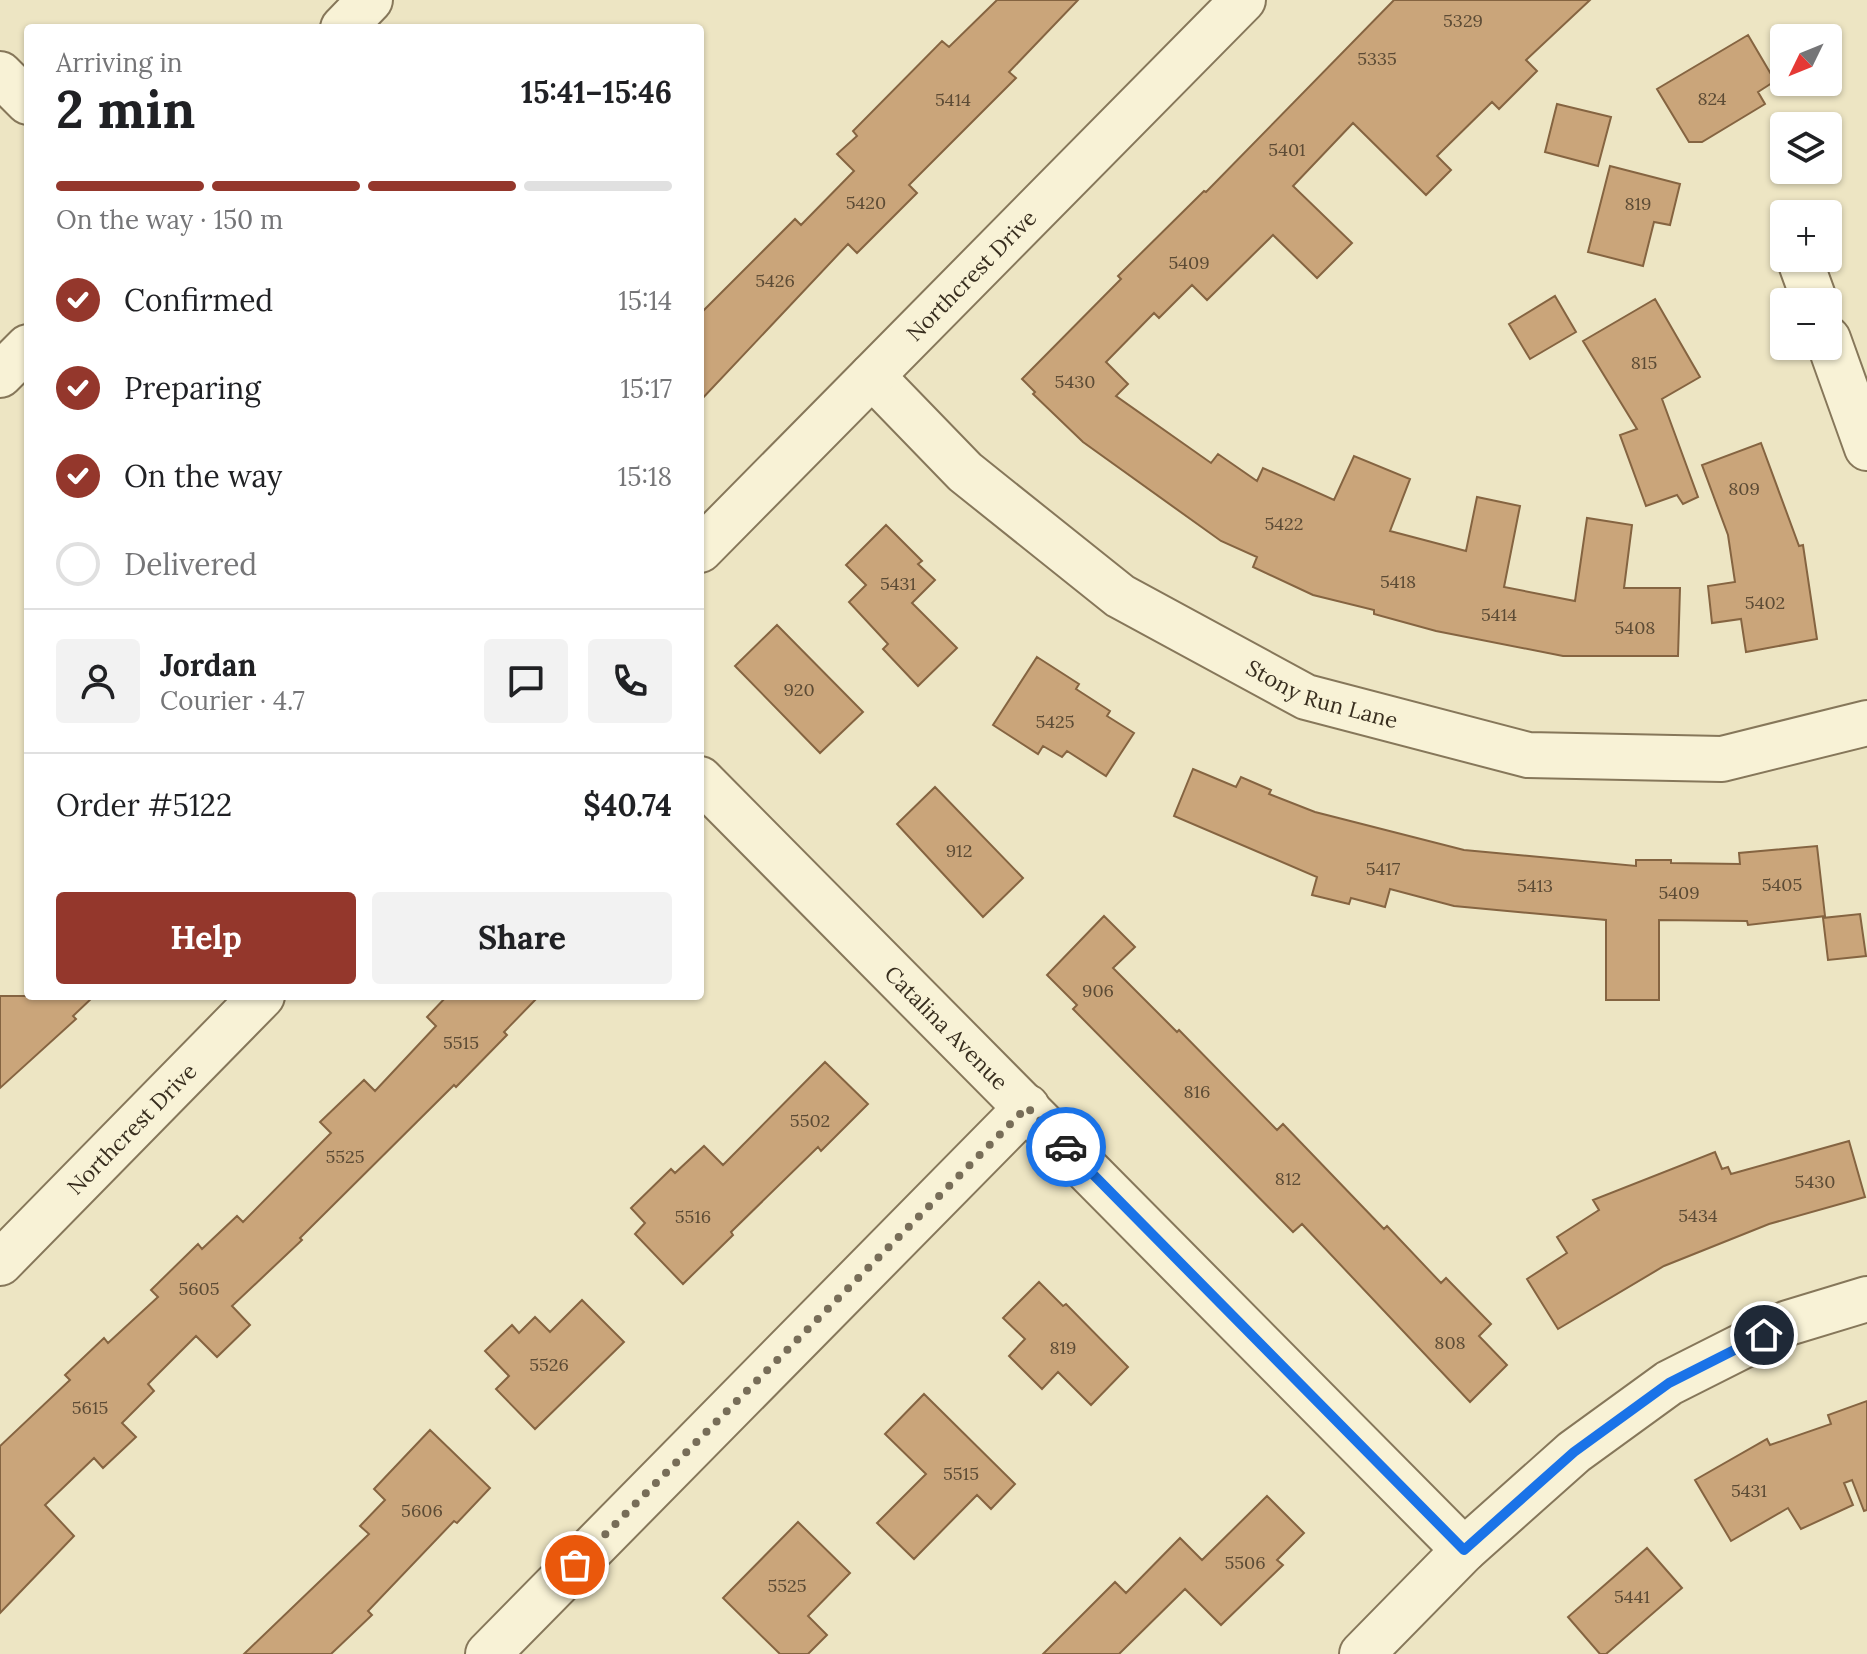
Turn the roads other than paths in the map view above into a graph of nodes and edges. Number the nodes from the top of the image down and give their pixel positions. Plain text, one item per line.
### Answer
1 (370, 0) edge
2 (1243, 0) edge
3 (347, 24) edge
4 (0, 74) edge
5 (24, 98) edge
6 (24, 351) edge
7 (1836, 360) edge
8 (0, 375) edge
9 (872, 376) junction
10 (1867, 448) edge
11 (704, 546) edge
12 (1867, 723) edge
13 (704, 783) edge
14 (258, 1000) edge
15 (1027, 1107) junction
16 (0, 1263) edge
17 (1867, 1299) edge
18 (1464, 1550) junction
19 (488, 1654) edge
20 (1362, 1654) edge

1 - 3 street
2 - 9 street, Northcrest Drive
4 - 5 street
6 - 8 street
7 - 10 street
9 - 11 street, Northcrest Drive
9 - 12 street, Stony Run Lane
13 - 15 street, Catalina Avenue
14 - 16 street, Northcrest Drive
15 - 18 street, Catalina Avenue
15 - 19 street
17 - 18 street
18 - 20 street

